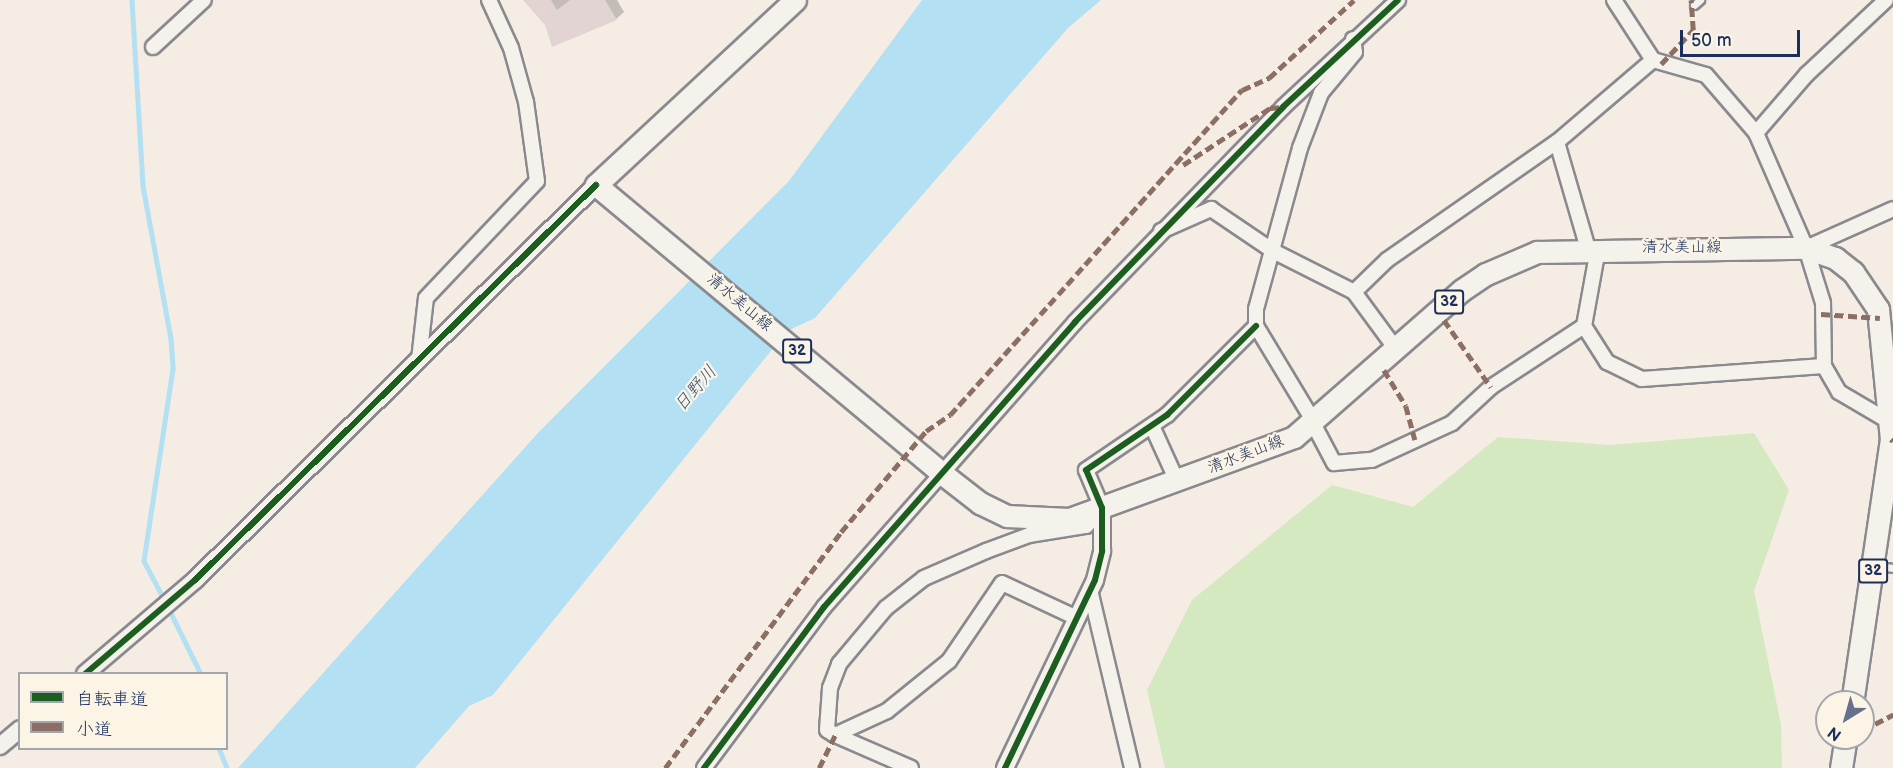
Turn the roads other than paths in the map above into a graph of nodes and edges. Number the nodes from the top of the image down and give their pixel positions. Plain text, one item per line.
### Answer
1 (204, 0) edge
2 (489, 0) edge
3 (795, 0) edge
4 (1398, 0) edge
5 (1614, 0) edge
6 (1885, 0) edge
7 (1353, 39) junction
8 (153, 47) dead end
9 (1653, 60) junction
10 (1756, 133) junction
11 (1557, 142) junction
12 (596, 185) junction
13 (1893, 208) edge
14 (1161, 231) junction
15 (1806, 248) junction
16 (1593, 249) junction
17 (1273, 251) junction
18 (1354, 292) junction
19 (1886, 317) edge
20 (1256, 326) junction
21 (1584, 326) junction
22 (1396, 349) junction
23 (418, 360) junction
24 (1824, 366) junction
25 (1890, 422) junction
26 (1314, 425) junction
27 (1152, 426) junction
28 (938, 469) junction
29 (1177, 481) junction
30 (1102, 508) junction
31 (1884, 567) edge
32 (1090, 590) junction
33 (1077, 618) junction
34 (87, 672) edge
35 (1855, 690) edge
36 (18, 731) edge
37 (835, 735) junction
38 (0, 746) edge
39 (1844, 750) edge
40 (704, 768) edge
41 (911, 768) edge
42 (1005, 768) edge
43 (1132, 768) edge
44 (1841, 768) edge

1 - 8 street
2 - 23 street
3 - 12 main road
4 - 7 street
5 - 9 street
6 - 10 street
7 - 14 street
7 - 17 street
9 - 10 street
9 - 11 street
10 - 15 street
11 - 16 street
11 - 18 street
12 - 23 street
12 - 28 main road, 清水美山線 / 32
13 - 15 street
14 - 17 street
14 - 28 street
15 - 16 main road, 清水美山線 / 32
15 - 19 main road, 清水美山線 / 32
15 - 24 street
16 - 21 street
16 - 22 main road, 清水美山線 / 32
17 - 18 street
17 - 20 street
18 - 22 street
19 - 25 main road, 清水美山線 / 32
20 - 26 street
20 - 27 street
21 - 24 street
21 - 26 street
22 - 26 main road, 清水美山線 / 32
23 - 34 street
24 - 25 street
25 - 31 main road, 清水美山線 / 32
26 - 29 main road, 清水美山線 / 32
27 - 29 street
27 - 30 street
28 - 30 main road, 清水美山線 / 32
28 - 40 street
29 - 30 main road, 清水美山線 / 32
30 - 32 street
30 - 37 street
31 - 35 main road, 清水美山線 / 32
32 - 33 street
32 - 43 street
33 - 37 street
33 - 42 street
36 - 38 street
37 - 41 street
39 - 44 main road

